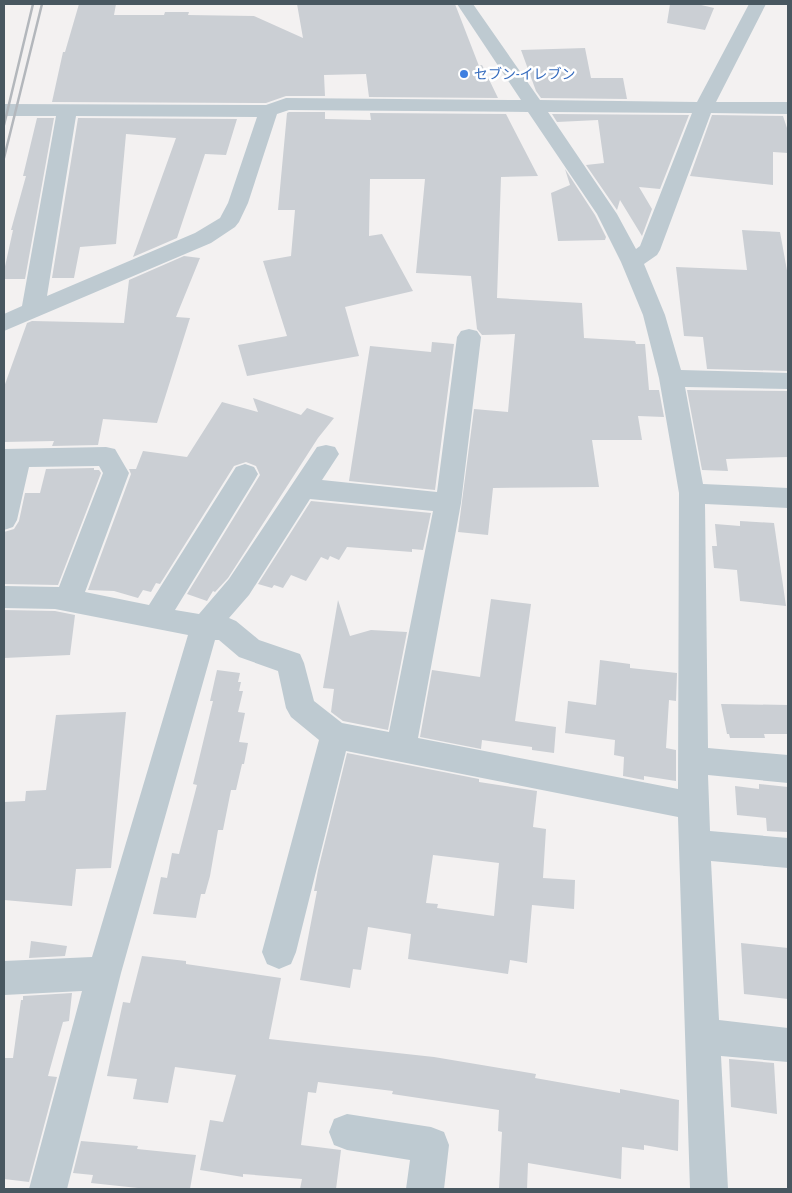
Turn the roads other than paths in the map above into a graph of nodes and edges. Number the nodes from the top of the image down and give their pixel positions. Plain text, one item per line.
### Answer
1 (465, 4) edge
2 (758, 4) edge
3 (704, 106) junction
4 (534, 107) junction
5 (788, 108) edge
6 (4, 110) edge
7 (67, 110) junction
8 (269, 111) junction
9 (632, 262) junction
10 (33, 310) junction
11 (4, 323) edge
12 (469, 337) dead end
13 (671, 378) junction
14 (788, 381) edge
15 (326, 454) dead end
16 (11, 458) edge
17 (245, 474) dead end
18 (303, 488) junction
19 (692, 493) junction
20 (788, 498) edge
21 (448, 503) junction
22 (4, 520) edge
23 (4, 597) edge
24 (68, 600) junction
25 (156, 617) junction
26 (205, 627) junction
27 (335, 735) junction
28 (400, 748) junction
29 (693, 760) junction
30 (788, 769) edge
31 (693, 806) junction
32 (695, 845) junction
33 (788, 853) edge
34 (279, 952) dead end
35 (104, 972) junction
36 (4, 978) edge
37 (702, 1036) junction
38 (788, 1045) edge
39 (347, 1132) dead end
40 (48, 1189) edge
41 (425, 1189) edge
42 (709, 1189) edge

1 - 4 street
2 - 3 street
3 - 4 street
3 - 5 street
3 - 9 street
4 - 8 street
4 - 9 street
6 - 7 street
7 - 8 street
7 - 10 street
8 - 10 street
9 - 13 street
10 - 11 street
12 - 21 street
13 - 14 street
13 - 19 street
15 - 18 street
16 - 22 street
16 - 24 street
17 - 25 street
18 - 21 street
18 - 26 street
19 - 20 street
19 - 29 street
21 - 28 street
23 - 24 street
24 - 25 street
25 - 26 street
26 - 27 street
26 - 35 street
27 - 28 street
27 - 34 street
28 - 31 street
29 - 30 street
29 - 31 street
31 - 32 street
32 - 33 street
32 - 37 street
35 - 36 street
35 - 40 street
37 - 38 street
37 - 42 street
39 - 41 street

